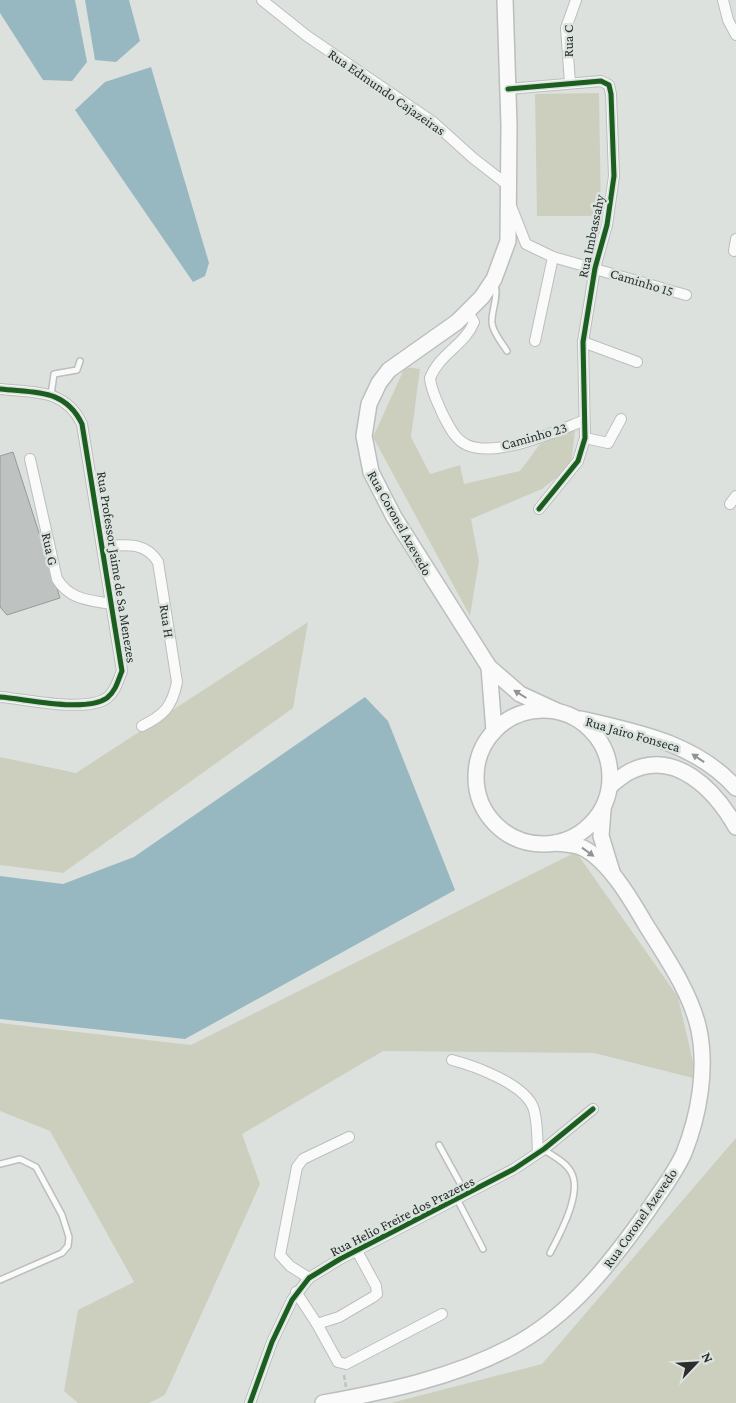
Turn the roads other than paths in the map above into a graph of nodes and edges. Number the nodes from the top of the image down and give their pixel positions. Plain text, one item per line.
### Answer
1 (262, 0) edge
2 (505, 0) edge
3 (576, 0) edge
4 (723, 0) edge
5 (736, 35) edge
6 (570, 83) junction
7 (508, 89) junction
8 (509, 186) junction
9 (510, 203) junction
10 (736, 239) edge
11 (734, 251) dead end
12 (553, 257) junction
13 (595, 268) junction
14 (494, 279) junction
15 (686, 295) dead end
16 (468, 312) junction
17 (535, 341) dead end
18 (583, 342) junction
19 (507, 351) dead end
20 (80, 361) dead end
21 (637, 362) dead end
22 (0, 389) edge
23 (51, 395) junction
24 (620, 419) dead end
25 (583, 421) junction
26 (585, 438) junction
27 (30, 459) dead end
28 (539, 508) dead end
29 (102, 546) junction
30 (111, 604) junction
31 (489, 667) junction
32 (0, 696) edge
33 (557, 711) junction
34 (576, 718) junction
35 (142, 726) dead end
36 (494, 731) junction
37 (610, 786) junction
38 (736, 788) edge
39 (603, 808) junction
40 (736, 827) edge
41 (555, 843) junction
42 (614, 876) junction
43 (452, 1060) dead end
44 (593, 1109) dead end
45 (349, 1138) dead end
46 (439, 1144) dead end
47 (541, 1151) junction
48 (0, 1164) edge
49 (462, 1197) junction
50 (483, 1249) dead end
51 (357, 1251) junction
52 (550, 1253) dead end
53 (309, 1278) junction
54 (0, 1280) edge
55 (296, 1292) junction
56 (442, 1314) dead end
57 (317, 1324) junction
58 (250, 1403) edge
59 (323, 1403) edge

1 - 8 street, Rua Edmundo Cajazeiras
2 - 7 main road, Rua Coronel Azevedo
3 - 6 street, Rua C
4 - 5 street
6 - 7 street, Rua Imbassahy
6 - 13 street, Rua Imbassahy
7 - 8 main road, Rua Coronel Azevedo
8 - 9 main road, Rua Coronel Azevedo
9 - 12 street, Caminho 15
9 - 14 main road, Rua Coronel Azevedo
10 - 11 street
12 - 13 street, Caminho 15
12 - 17 street
13 - 15 street, Caminho 15
13 - 18 street, Rua Imbassahy
14 - 16 main road, Rua Coronel Azevedo
14 - 19 lane
16 - 25 street, Caminho 23
16 - 31 main road, Rua Coronel Azevedo
18 - 21 street
18 - 25 street, Rua Imbassahy
20 - 23 lane
22 - 23 street, Rua Professor Jaime de Sa Menezes
23 - 29 street, Rua Professor Jaime de Sa Menezes
24 - 26 street
25 - 26 street, Rua Imbassahy
26 - 28 street, Rua Imbassahy
27 - 30 street, Rua G
29 - 30 street, Rua Professor Jaime de Sa Menezes
29 - 35 street, Rua H
30 - 32 street, Rua Professor Jaime de Sa Menezes
33 -> 31 main road
31 - 36 main road
33 - 34 main road
33 - 36 main road
34 - 37 main road
38 -> 34 main road, Rua Jairo Fonseca
36 - 41 main road
37 - 39 main road
37 - 40 main road, Rua Jairo Fonseca
39 - 41 main road
39 - 42 main road
41 -> 42 main road
42 - 59 main road, Rua Coronel Azevedo
43 - 47 street
44 - 47 street, Rua Helio Freire dos Prazeres
45 - 53 street
46 - 49 lane
47 - 49 street, Rua Helio Freire dos Prazeres
47 - 52 lane
48 - 54 lane
49 - 50 lane
49 - 51 street, Rua Helio Freire dos Prazeres
51 - 53 street, Rua Helio Freire dos Prazeres
51 - 57 street
53 - 55 street, Rua Helio Freire dos Prazeres
55 - 57 street
55 - 58 street, Rua Helio Freire dos Prazeres
56 - 57 street

